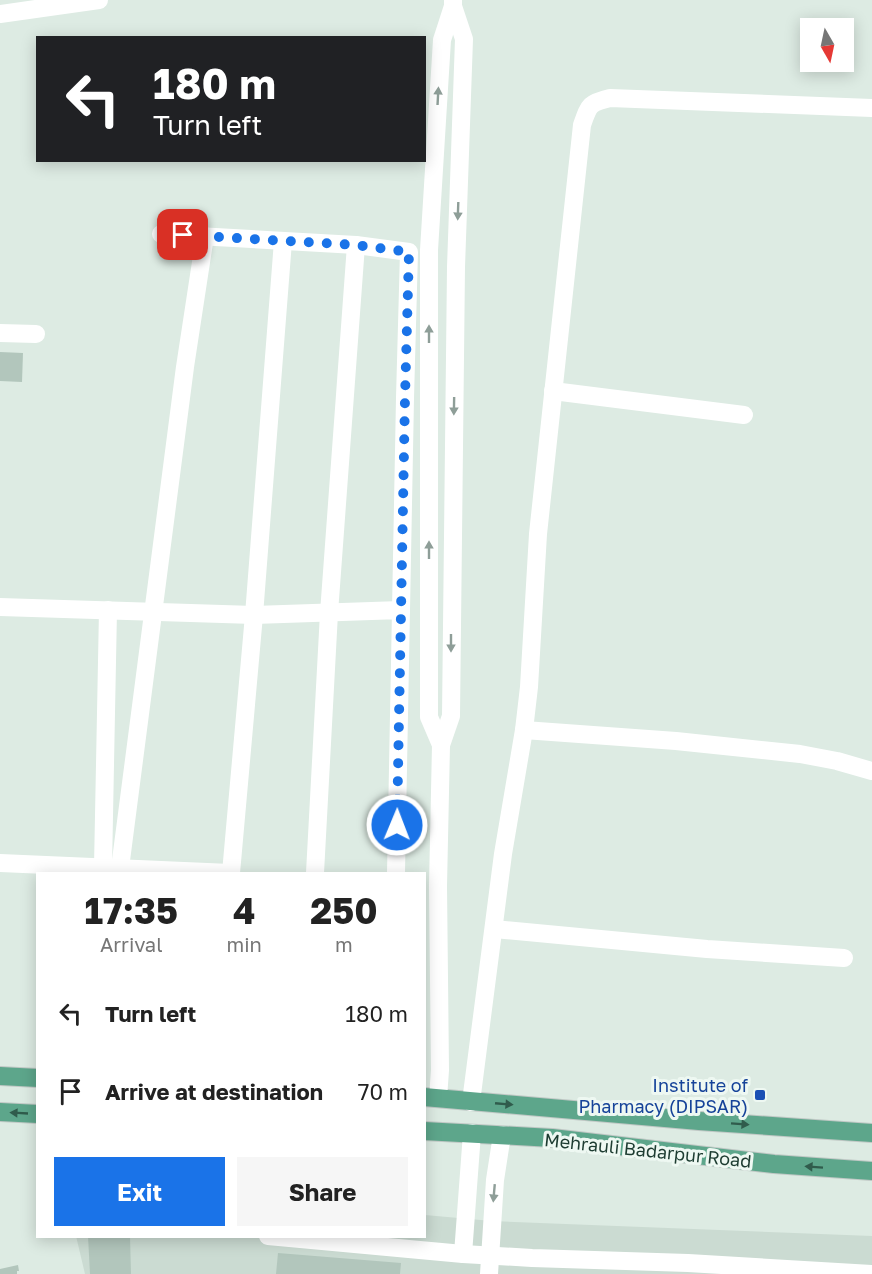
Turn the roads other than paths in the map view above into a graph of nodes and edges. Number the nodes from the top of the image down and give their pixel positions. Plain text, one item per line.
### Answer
1 (99, 0) edge
2 (453, 3) edge
3 (0, 14) edge
4 (872, 108) edge
5 (161, 234) dead end
6 (205, 236) junction
7 (283, 241) junction
8 (356, 245) junction
9 (0, 333) edge
10 (36, 334) dead end
11 (553, 391) junction
12 (744, 414) dead end
13 (0, 607) edge
14 (451, 608) junction
15 (429, 609) junction
16 (108, 610) junction
17 (401, 610) junction
18 (154, 612) junction
19 (329, 613) junction
20 (254, 615) junction
21 (524, 730) junction
22 (441, 745) junction
23 (872, 771) edge
24 (0, 863) edge
25 (111, 868) junction
26 (206, 872) edge
27 (230, 872) edge
28 (315, 872) edge
29 (396, 872) edge
30 (494, 929) junction
31 (844, 958) dead end
32 (0, 1077) edge
33 (36, 1078) edge
34 (431, 1098) edge
35 (471, 1102) junction
36 (0, 1112) edge
37 (36, 1114) edge
38 (426, 1131) edge
39 (472, 1133) junction
40 (872, 1133) edge
41 (502, 1135) junction
42 (872, 1171) edge
43 (290, 1238) edge
44 (463, 1254) junction
45 (489, 1256) junction
46 (489, 1274) edge
47 (872, 1274) edge

1 - 3 street
2 -> 14 street
15 -> 2 street
4 - 11 street
5 - 6 street
6 - 7 street
6 - 18 street
7 - 8 street
7 - 20 street
8 - 17 street
8 - 19 street
9 - 10 street
11 - 12 street
11 - 21 street
13 - 16 street
14 - 15 street
14 -> 22 street
15 - 22 street
16 - 18 street
16 - 25 street
17 - 19 street
17 - 29 street
18 - 20 street
18 - 25 street
19 - 20 street
19 - 28 street
20 - 27 street
21 - 23 street
21 - 30 street
22 - 34 street
24 - 25 street
25 - 26 street
30 - 31 street
30 - 35 street
32 - 33 main road
34 - 35 main road, Mehrauli Badarpur Road
35 -> 40 main road, Mehrauli Badarpur Road
37 -> 36 main road
38 - 39 main road, Mehrauli Badarpur Road
39 - 41 main road, Mehrauli Badarpur Road
39 - 44 street
42 -> 41 main road, Mehrauli Badarpur Road
41 -> 45 street
43 - 44 street
44 - 45 street
45 - 46 street
45 - 47 street

